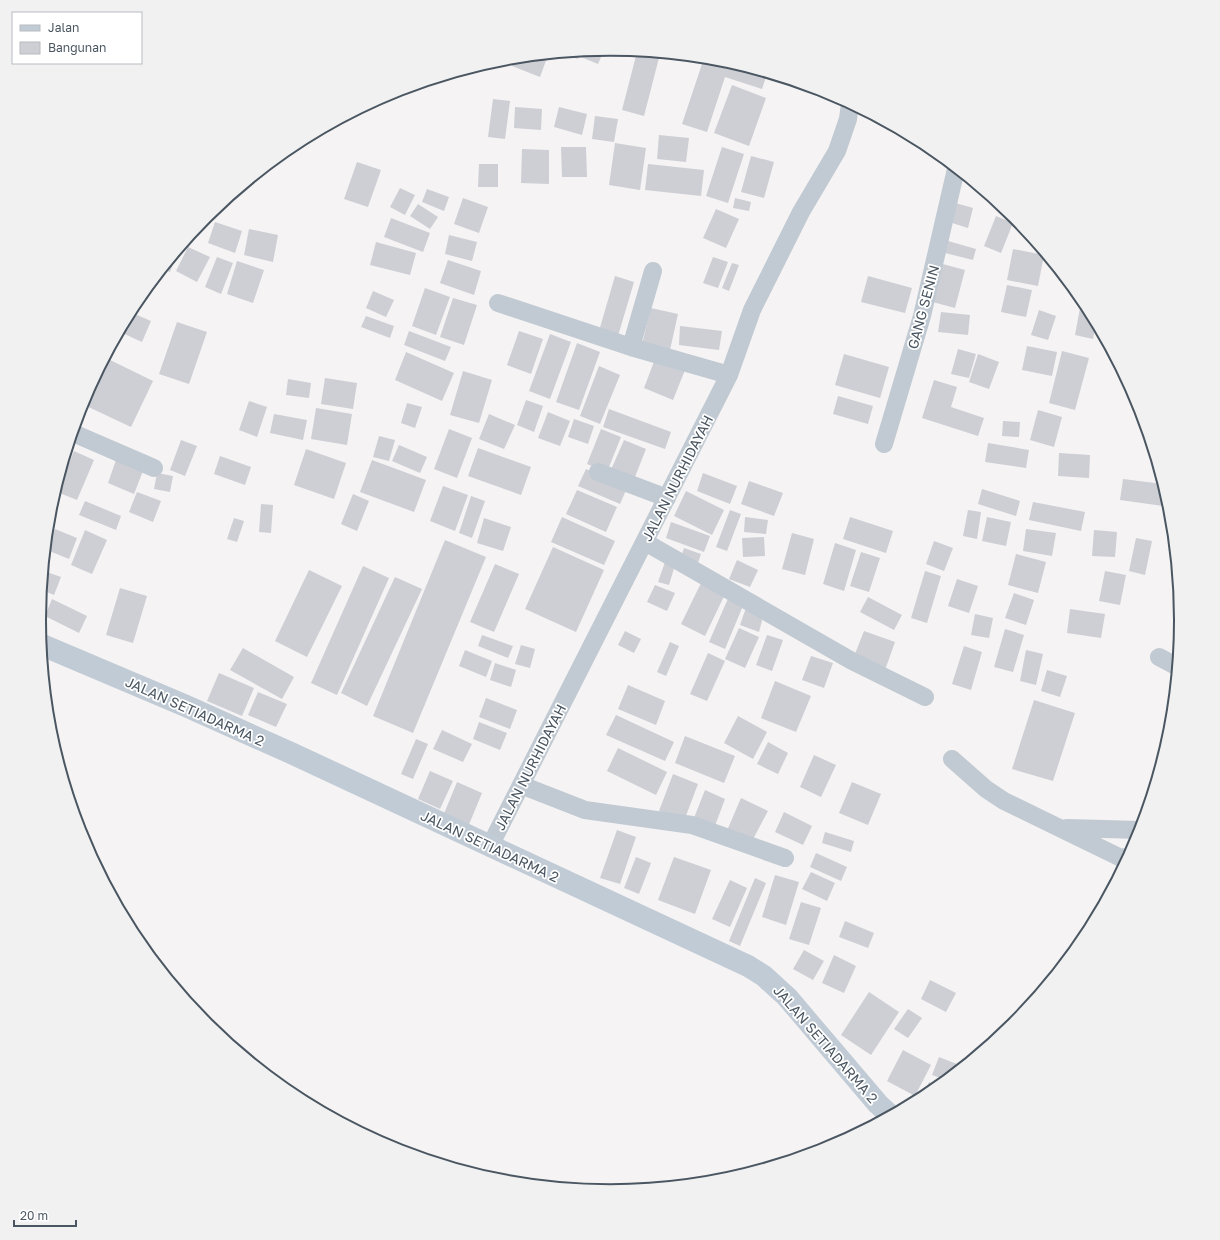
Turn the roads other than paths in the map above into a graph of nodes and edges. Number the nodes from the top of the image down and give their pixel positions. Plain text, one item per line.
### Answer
1 (849, 110) edge
2 (955, 174) edge
3 (653, 271) dead end
4 (498, 303) dead end
5 (631, 347) junction
6 (729, 375) junction
7 (78, 435) edge
8 (884, 444) dead end
9 (154, 468) dead end
10 (598, 472) dead end
11 (667, 498) junction
12 (644, 542) junction
13 (47, 647) edge
14 (1159, 657) dead end
15 (1172, 664) edge
16 (925, 697) dead end
17 (952, 759) dead end
18 (521, 785) junction
19 (1059, 828) junction
20 (1133, 830) edge
21 (490, 846) junction
22 (1121, 857) edge
23 (785, 858) dead end
24 (886, 1111) edge

1 - 6 street, JALAN NURHIDAYAH
2 - 8 street, GANG SENIN
3 - 5 street
4 - 5 street
5 - 6 street
6 - 11 street, JALAN NURHIDAYAH
7 - 9 street
10 - 11 street
11 - 12 street, JALAN NURHIDAYAH
12 - 16 street
12 - 18 street, JALAN NURHIDAYAH
13 - 21 main road, JALAN SETIADARMA 2
14 - 15 street
17 - 19 street
18 - 21 street, JALAN NURHIDAYAH
18 - 23 street
19 - 20 street
19 - 22 street
21 - 24 main road, JALAN SETIADARMA 2

